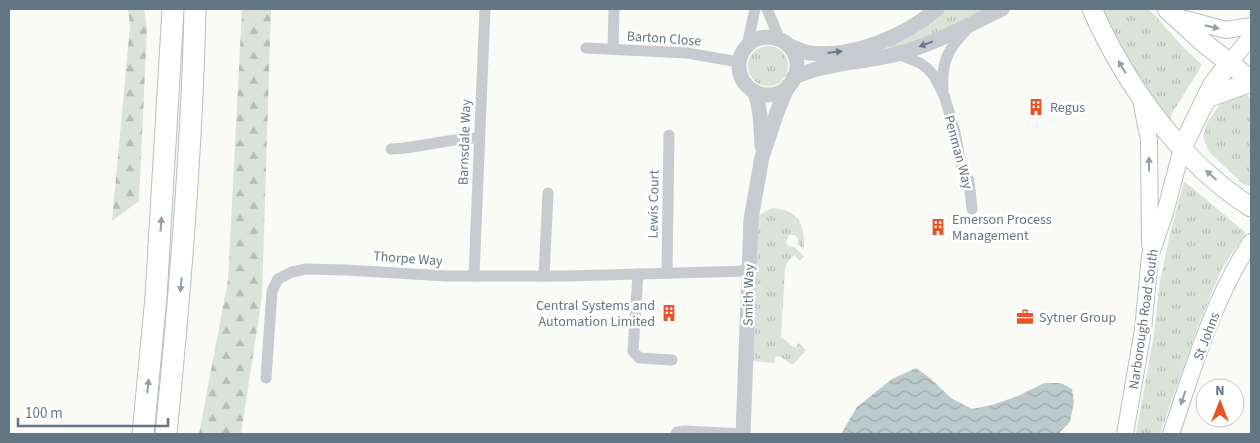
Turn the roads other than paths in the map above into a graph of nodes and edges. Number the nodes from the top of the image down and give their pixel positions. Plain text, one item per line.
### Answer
1 (164, 9) edge
2 (173, 9) edge
3 (195, 9) edge
4 (210, 9) edge
5 (485, 9) edge
6 (614, 9) edge
7 (755, 9) edge
8 (767, 9) edge
9 (937, 9) edge
10 (1002, 9) edge
11 (1092, 9) edge
12 (1171, 12) edge
13 (971, 24) junction
14 (1251, 26) edge
15 (1251, 37) edge
16 (784, 43) junction
17 (747, 46) junction
18 (586, 48) dead end
19 (613, 49) junction
20 (898, 54) junction
21 (739, 62) junction
22 (1230, 62) junction
23 (1251, 81) edge
24 (791, 82) junction
25 (754, 91) junction
26 (944, 95) junction
27 (1140, 96) junction
28 (1207, 98) junction
29 (191, 131) junction
30 (669, 135) dead end
31 (479, 138) junction
32 (166, 144) junction
33 (1182, 148) junction
34 (391, 149) dead end
35 (762, 157) junction
36 (548, 193) dead end
37 (1248, 201) edge
38 (972, 209) dead end
39 (1251, 242) edge
40 (1150, 256) junction
41 (1251, 263) edge
42 (748, 271) junction
43 (667, 273) junction
44 (638, 274) junction
45 (474, 276) junction
46 (544, 276) junction
47 (1231, 277) junction
48 (672, 360) dead end
49 (266, 378) dead end
50 (1172, 433) edge
51 (143, 434) edge
52 (166, 434) edge
53 (676, 434) edge
54 (743, 434) edge
55 (1125, 434) edge

1 - 32 highway
2 - 32 highway
3 - 29 highway
4 - 29 highway
5 - 31 street, Barnsdale Way
6 - 19 street
7 - 17 street
8 - 16 street
16 -> 9 street
10 - 13 street, Penman Way
27 -> 11 highway
12 -> 14 main road
12 - 22 highway
13 -> 20 street, Penman Way
13 - 26 street, Penman Way
15 - 22 main road
16 - 17 street
16 - 24 street
17 - 21 street
18 - 19 street, Barton Close
19 - 21 street, Barton Close
20 - 24 street, Penman Way
20 - 26 street, Penman Way
21 - 25 street
22 - 23 highway
22 - 28 highway
23 - 28 highway
24 - 25 street
24 - 35 street, Smith Way
25 - 35 street, Smith Way
26 - 38 street, Penman Way
27 - 33 highway
40 -> 27 main road
28 - 33 highway
29 -> 52 highway
30 - 43 street, Lewis Court
31 - 34 street
31 - 45 street, Barnsdale Way
51 -> 32 highway
37 -> 33 highway
33 - 40 main road, Narborough Road South
35 - 42 street, Smith Way
36 - 46 street
39 - 47 main road, St Johns
40 - 55 main road, Narborough Road South
41 - 47 main road
42 - 43 street, Thorpe Way
42 - 54 street, Smith Way
43 - 44 street, Thorpe Way
44 - 46 street, Thorpe Way
44 - 48 street
45 - 46 street, Thorpe Way
45 - 49 street, Thorpe Way
47 -> 50 main road, St Johns
53 - 54 street, Smith Way

